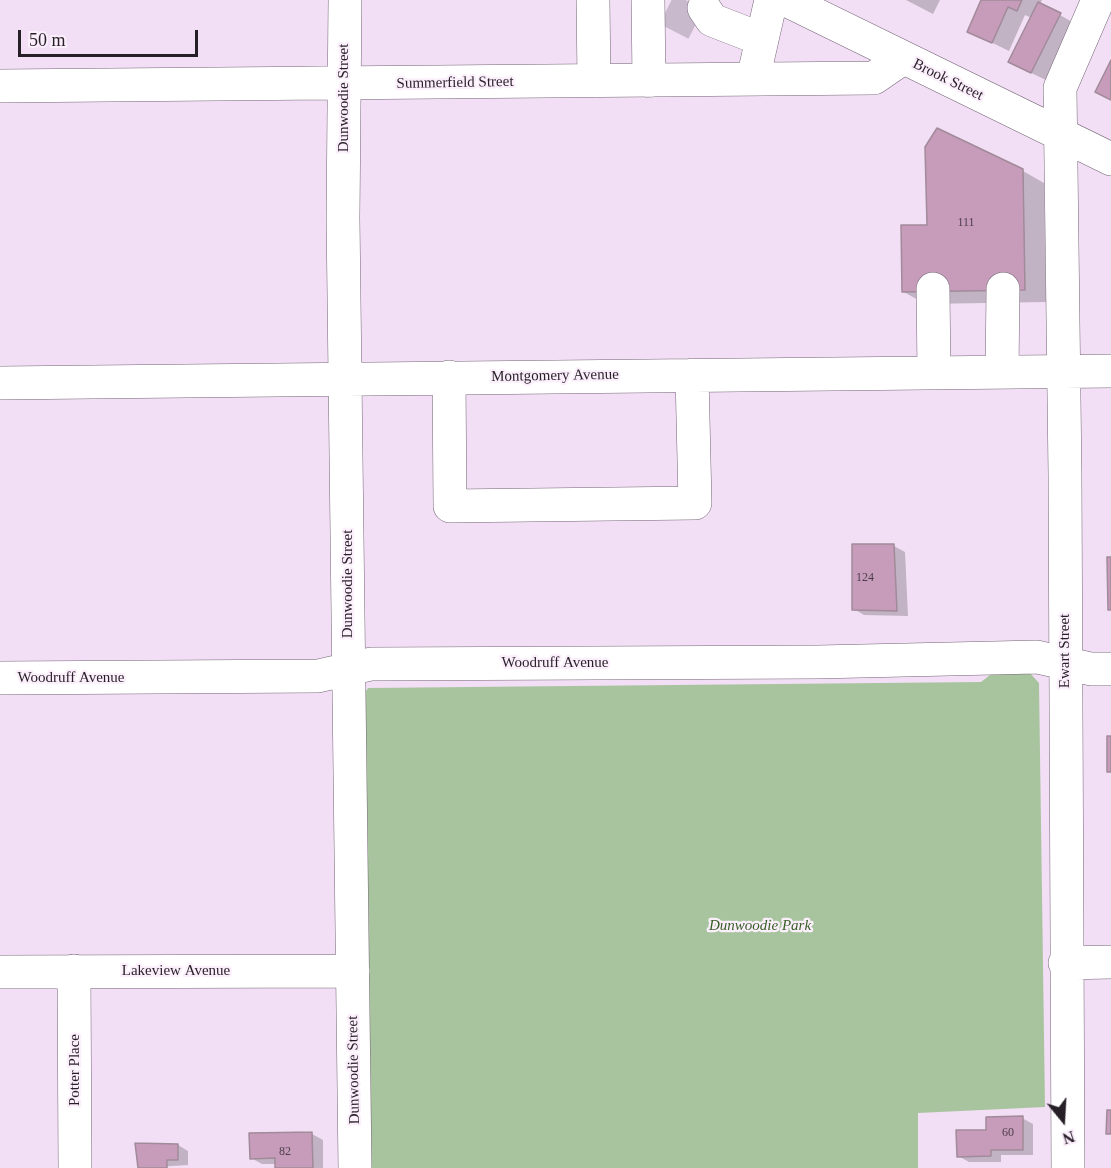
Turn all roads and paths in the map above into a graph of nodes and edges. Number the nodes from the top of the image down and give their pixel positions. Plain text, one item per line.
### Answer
1 (345, 0) edge
2 (593, 0) edge
3 (771, 0) edge
4 (786, 0) edge
5 (1098, 0) edge
6 (659, 3) edge
7 (704, 17) tunnel mouth
8 (761, 39) junction
9 (903, 58) junction
10 (753, 79) junction
11 (594, 81) junction
12 (649, 81) junction
13 (343, 84) junction
14 (0, 86) edge
15 (1062, 135) junction
16 (1111, 159) edge
17 (933, 289) dead end
18 (1002, 289) dead end
19 (1063, 371) junction
20 (1111, 371) edge
21 (1002, 372) junction
22 (934, 373) junction
23 (693, 375) junction
24 (449, 377) junction
25 (347, 378) junction
26 (0, 383) edge
27 (1065, 664) junction
28 (348, 669) junction
29 (1111, 669) edge
30 (0, 678) edge
31 (1111, 962) edge
32 (1065, 963) junction
33 (353, 971) junction
34 (0, 972) edge
35 (74, 972) junction
36 (75, 1168) edge
37 (355, 1168) edge
38 (1068, 1168) edge

1 - 13 street, Dunwoodie Street
2 - 11 street
3 - 8 street
4 - 9 street, Brook Street
5 - 15 street, Ewart Street
6 - 12 street
7 - 8 street
8 - 10 street
9 - 10 street, Summerfield Street
9 - 15 street, Brook Street
10 - 12 street, Summerfield Street
11 - 12 street, Summerfield Street
11 - 13 street, Summerfield Street
13 - 14 street, Summerfield Street
13 - 25 street, Dunwoodie Street
15 - 16 street, Brook Street
15 - 19 street, Ewart Street
17 - 22 street
18 - 21 street
19 - 20 street, Montgomery Avenue
19 - 21 street, Montgomery Avenue
19 - 27 street, Ewart Street
21 - 22 street, Montgomery Avenue
22 - 23 street, Montgomery Avenue
23 - 24 street, Montgomery Avenue
23 - 24 street
24 - 25 street, Montgomery Avenue
25 - 26 street, Montgomery Avenue
25 - 28 street, Dunwoodie Street
27 - 28 street, Woodruff Avenue
27 - 29 street, Woodruff Avenue
27 - 32 street, Ewart Street
28 - 30 street, Woodruff Avenue
28 - 33 street, Dunwoodie Street
31 - 32 street
32 - 38 street, Ewart Street
33 - 35 street, Lakeview Avenue
33 - 37 street, Dunwoodie Street
34 - 35 street, Lakeview Avenue
35 - 36 street, Potter Place

